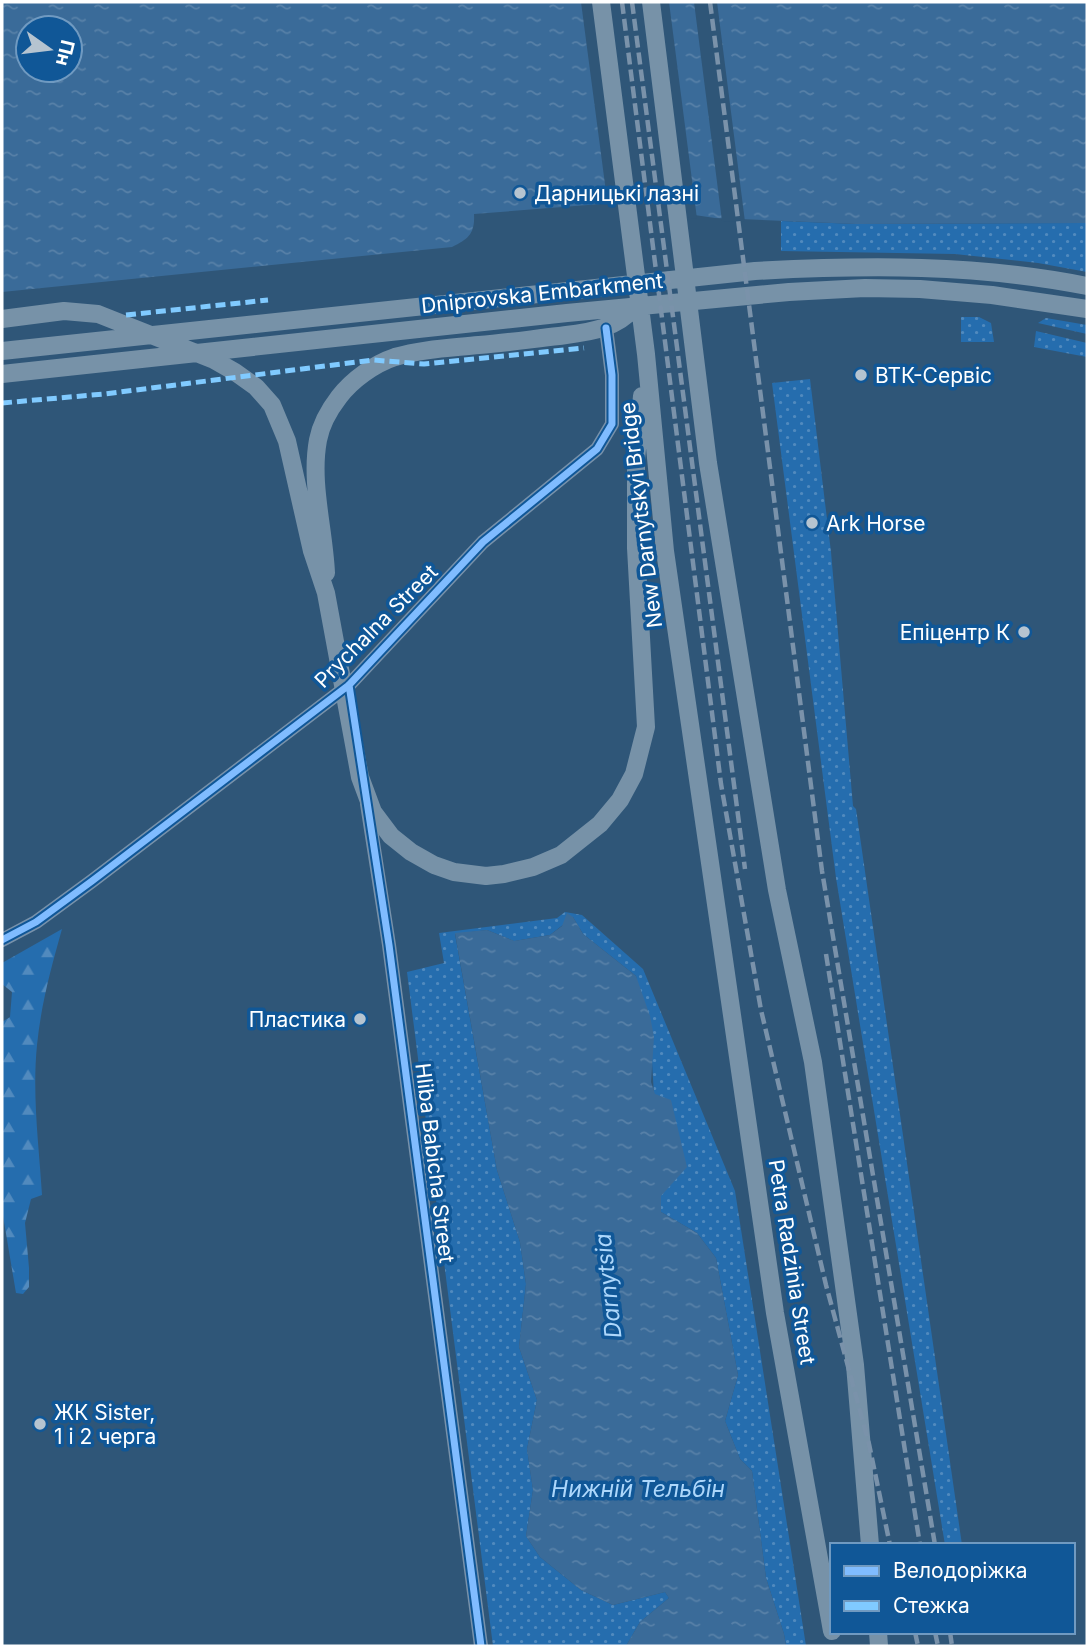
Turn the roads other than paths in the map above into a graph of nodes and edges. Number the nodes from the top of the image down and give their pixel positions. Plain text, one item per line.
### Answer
1 (601, 2) edge
2 (651, 2) edge
3 (1087, 286) edge
4 (636, 306) junction
5 (1087, 309) edge
6 (2, 320) edge
7 (606, 328) junction
8 (2, 351) edge
9 (646, 354) junction
10 (2, 374) edge
11 (326, 593) junction
12 (349, 685) junction
13 (715, 898) joint
14 (2, 940) edge
15 (870, 1543) edge
16 (830, 1621) edge
17 (481, 1646) edge

1 - 9 main road, New Darnytskyi Bridge
2 - 15 main road
3 - 8 main road, Dniprovska Embarkment
4 - 5 main road, Dniprovska Embarkment
4 - 7 main road
4 - 10 main road, Dniprovska Embarkment
6 - 11 main road
7 - 11 main road
7 - 12 street, Prychalna Street
9 - 11 main road
9 - 13 main road, New Darnytskyi Bridge
12 - 14 street, Prychalna Street
12 - 17 street, Hliba Babicha Street
13 - 16 main road, Petra Radzinia Street

